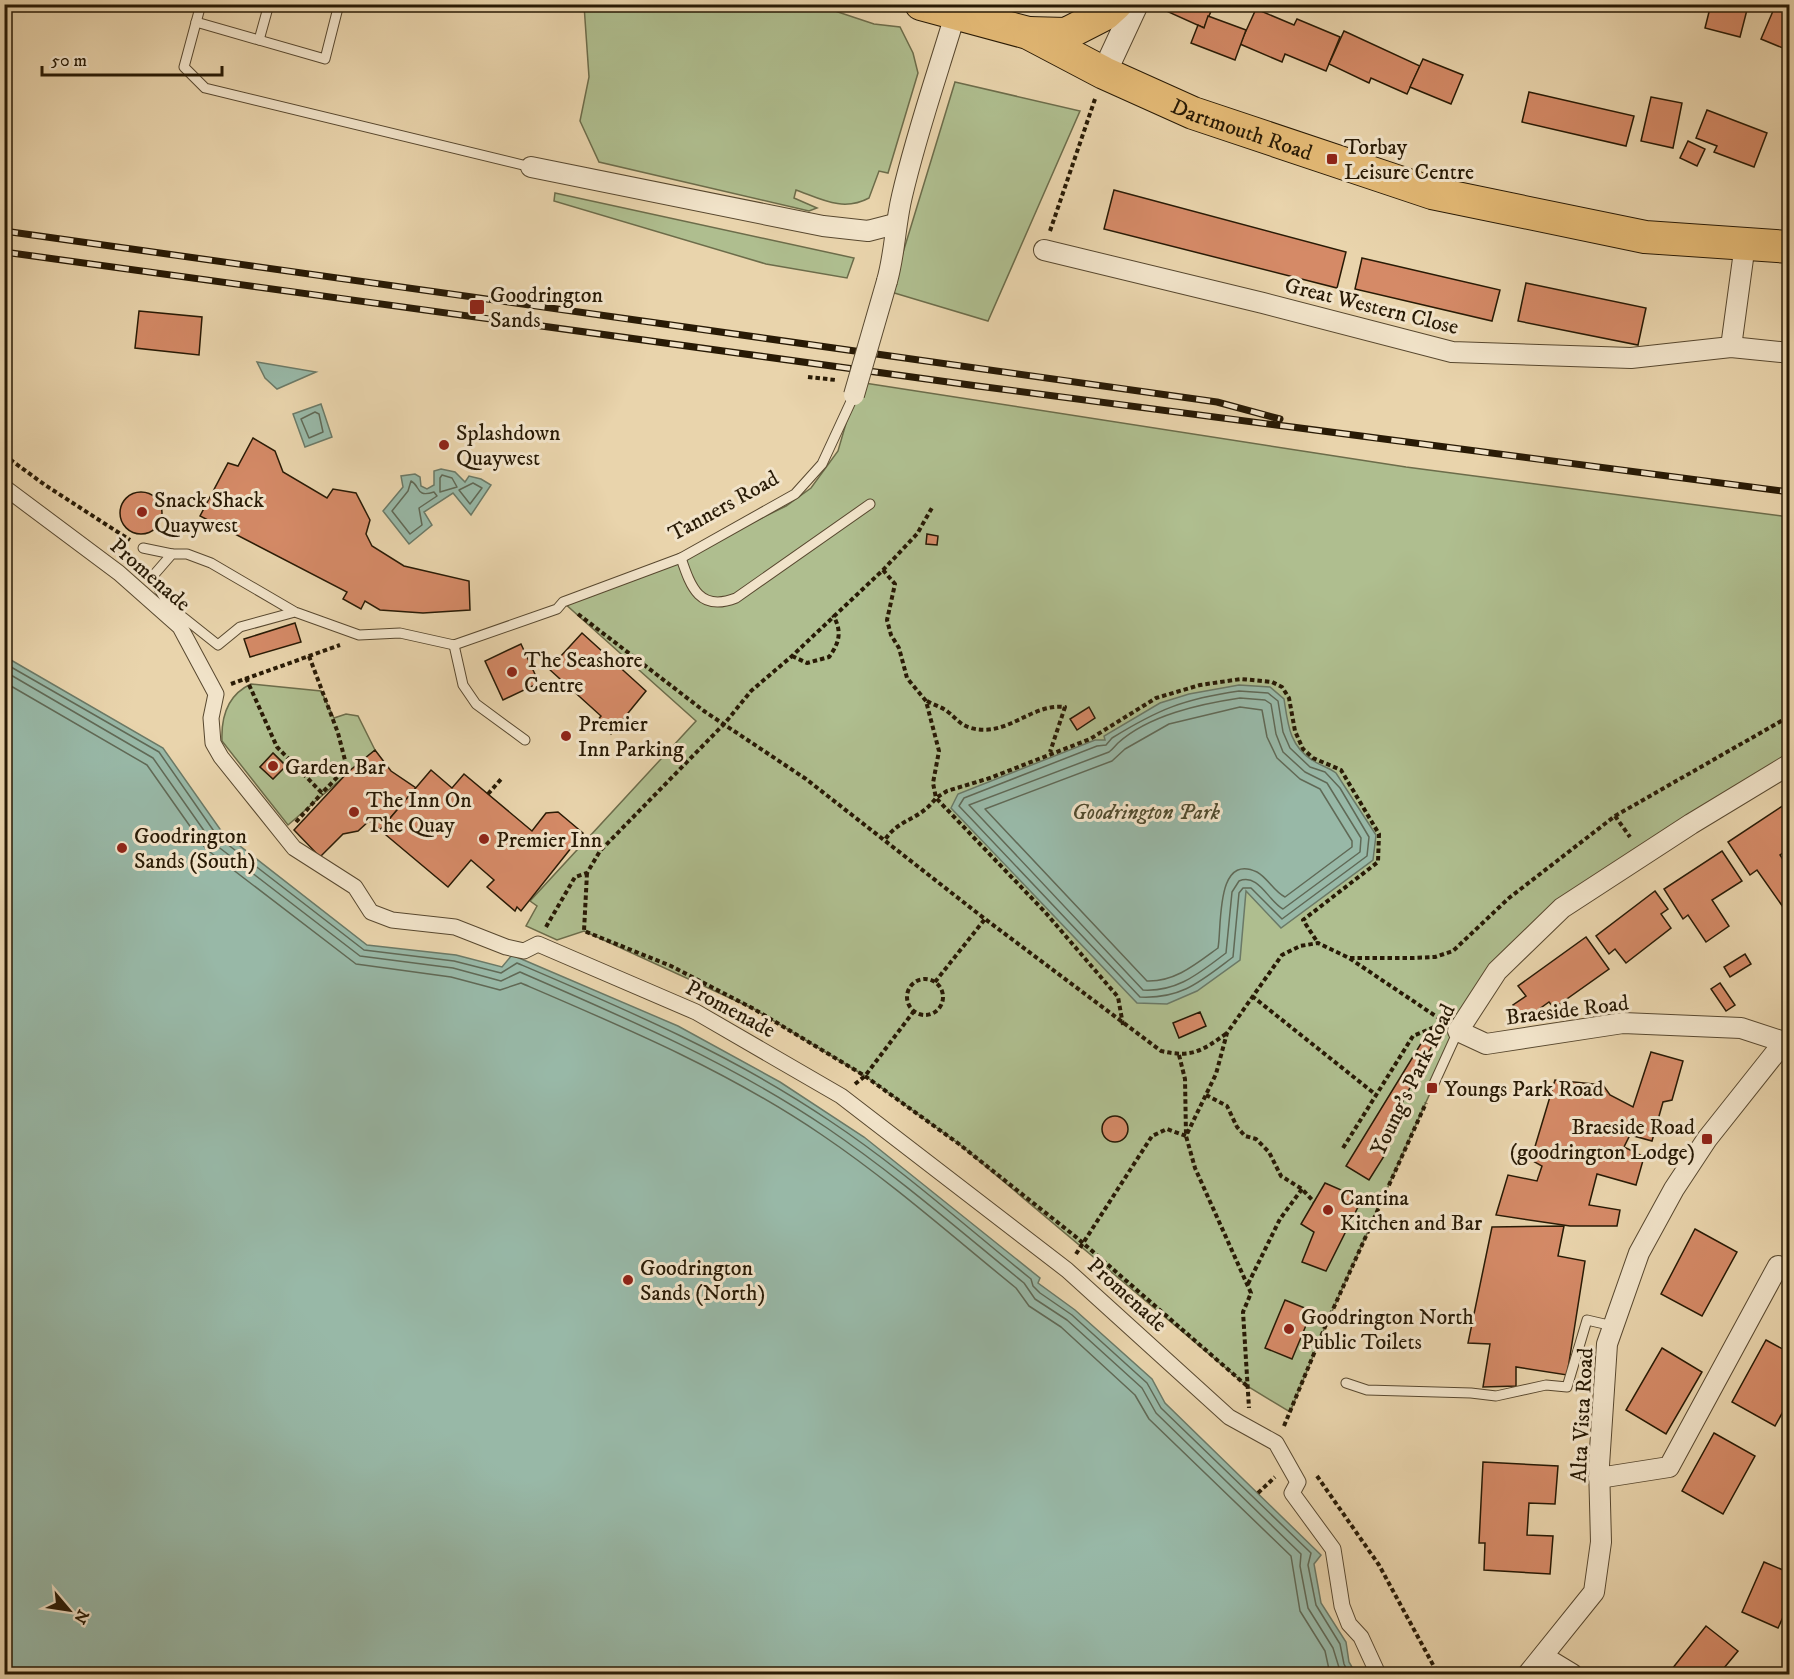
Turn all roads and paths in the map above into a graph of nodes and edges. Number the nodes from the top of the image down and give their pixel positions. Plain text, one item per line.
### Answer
1 (201, 4) edge
2 (269, 4) edge
3 (339, 4) edge
4 (921, 4) edge
5 (1116, 4) edge
6 (1136, 4) edge
7 (954, 15) junction
8 (196, 22) junction
9 (1028, 33) junction
10 (259, 40) junction
11 (1104, 73) junction
12 (531, 167) joint
13 (895, 224) junction
14 (1745, 244) junction
15 (1790, 247) edge
16 (1044, 250) joint
17 (1731, 347) junction
18 (1790, 353) edge
19 (808, 377) dead end
20 (856, 388) junction
21 (4, 455) edge
22 (4, 487) edge
23 (870, 504) dead end
24 (933, 506) dead end
25 (143, 548) joint
26 (172, 554) junction
27 (681, 558) junction
28 (883, 570) junction
29 (563, 602) junction
30 (295, 612) junction
31 (833, 615) junction
32 (359, 635) junction
33 (454, 645) junction
34 (309, 656) junction
35 (792, 656) junction
36 (246, 678) junction
37 (216, 694) junction
38 (926, 701) junction
39 (1790, 716) edge
40 (725, 723) junction
41 (525, 740) dead end
42 (1050, 753) junction
43 (1790, 764) edge
44 (502, 778) dead end
45 (322, 793) junction
46 (488, 794) dead end
47 (936, 798) junction
48 (284, 835) junction
49 (884, 841) junction
50 (587, 873) junction
51 (985, 919) junction
52 (584, 931) dead end
53 (1318, 943) junction
54 (538, 944) junction
55 (1349, 958) junction
56 (935, 982) junction
57 (1252, 996) junction
58 (914, 1011) junction
59 (1123, 1025) junction
60 (1458, 1031) junction
61 (1227, 1034) junction
62 (1787, 1040) edge
63 (1179, 1055) junction
64 (1432, 1088) joint
65 (1375, 1094) junction
66 (1206, 1095) junction
67 (841, 1096) junction
68 (1186, 1136) junction
69 (1343, 1148) dead end
70 (1302, 1189) junction
71 (1314, 1202) dead end
72 (1778, 1266) dead end
73 (1067, 1270) junction
74 (1247, 1285) junction
75 (1613, 1326) junction
76 (1346, 1383) dead end
77 (1250, 1427) junction
78 (1276, 1443) junction
79 (1312, 1470) dead end
80 (1599, 1478) junction
81 (1544, 1657) junction
82 (1378, 1674) edge
83 (1438, 1674) edge
84 (1528, 1674) edge
85 (1572, 1674) edge

1 - 8 lane
2 - 10 lane
3 - 10 lane
4 - 7 main road, Dartmouth Road
5 - 9 main road
6 - 11 street
7 - 9 main road, Dartmouth Road
7 - 13 street, Tanners Road
8 - 10 lane
8 - 12 lane
9 - 11 main road, Dartmouth Road
11 - 14 main road, Dartmouth Road
11 - 16 path
12 - 13 street
13 - 20 street, Tanners Road, bridge
14 - 15 main road, Dartmouth Road
14 - 17 street
16 - 17 street, Great Western Close
17 - 18 street, Great Western Close
19 - 20 path
20 - 27 lane, Tanners Road
21 - 25 path
22 - 37 street, Promenade
23 - 27 lane
24 - 28 path
25 - 26 lane
26 - 30 lane
26 - 30 lane
27 - 29 lane, Tanners Road
28 - 31 path
28 - 38 path
29 - 33 lane, Tanners Road
29 - 40 path
30 - 32 lane
31 - 35 path
31 - 35 path
32 - 33 lane
32 - 34 path
33 - 41 lane
34 - 36 path
34 - 45 path
35 - 40 path
36 - 37 path
36 - 45 path
37 - 48 street
38 - 42 path
38 - 47 path
39 - 55 path
40 - 49 path
40 - 50 path
42 - 47 path
42 - 53 path
43 - 60 street, Young's Park Road
44 - 46 path
45 - 48 path
47 - 49 path
47 - 59 path
48 - 54 street
49 - 51 path
50 - 52 path
50 - 54 path
51 - 56 path
51 - 59 path
53 - 55 path
53 - 57 path
54 - 67 street, Promenade
55 - 60 path
56 - 58 path
56 - 58 path
57 - 61 path
57 - 65 path
58 - 67 path
59 - 63 path
60 - 62 street, Braeside Road
60 - 64 lane, Young's Park Road
60 - 65 path
61 - 63 path
61 - 66 path
62 - 75 street, Alta Vista Road
63 - 68 path
64 - 78 path, Young's Park Road
65 - 69 path
66 - 68 path
66 - 70 path
67 - 73 street, Promenade
68 - 73 path
68 - 74 path
70 - 71 path
70 - 74 path
72 - 80 street
73 - 77 street, Promenade
74 - 77 path
75 - 76 lane
75 - 80 street, Alta Vista Road
77 - 78 street, Promenade
78 - 82 street, Promenade
79 - 83 path
80 - 81 street, Alta Vista Road
81 - 84 street, Alta Vista Road
81 - 85 street

